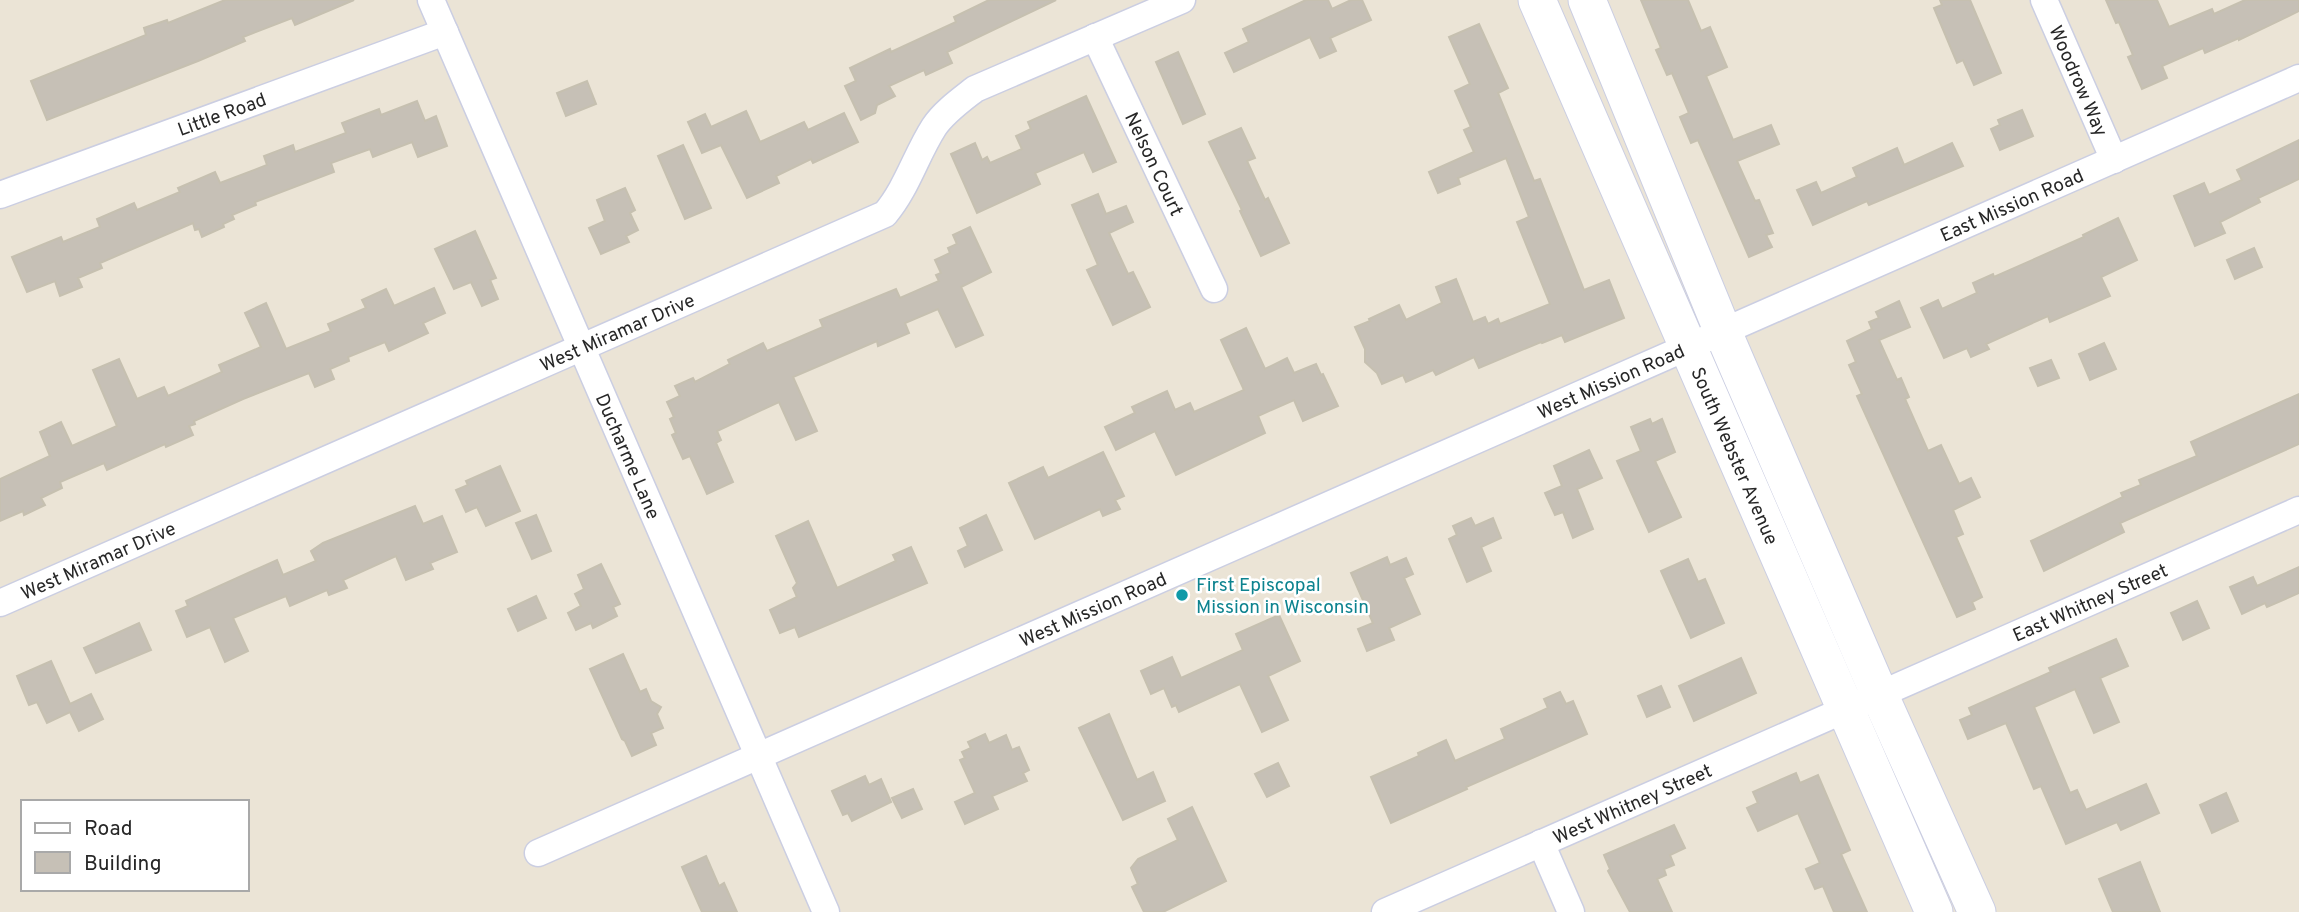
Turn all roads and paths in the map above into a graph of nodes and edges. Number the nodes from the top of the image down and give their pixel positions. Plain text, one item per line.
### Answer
1 (431, 0) edge
2 (1182, 0) edge
3 (1536, 0) edge
4 (1587, 0) edge
5 (2044, 0) edge
6 (445, 32) junction
7 (1095, 37) junction
8 (2299, 78) edge
9 (2114, 160) junction
10 (0, 195) edge
11 (1214, 289) dead end
12 (1723, 332) junction
13 (582, 348) junction
14 (1687, 348) junction
15 (2299, 510) edge
16 (0, 603) edge
17 (1880, 696) junction
18 (1845, 712) junction
19 (758, 756) junction
20 (1541, 843) junction
21 (537, 853) dead end
22 (827, 912) edge
23 (1385, 912) edge
24 (1571, 912) edge
25 (1934, 912) edge
26 (1977, 912) edge

1 - 6 street, Ducharme Lane
2 - 7 street, West Miramar Drive
3 - 14 main road, South Webster Avenue
4 - 12 main road, South Webster Avenue
5 - 9 street, Woodrow Way
6 - 10 street, Little Road
6 - 13 street, Ducharme Lane
7 - 11 street, Nelson Court
7 - 13 street, West Miramar Drive
8 - 9 street, East Mission Road
9 - 12 street, East Mission Road
12 - 14 street, West Mission Road
12 - 17 main road, South Webster Avenue
13 - 16 street, West Miramar Drive
13 - 19 street, Ducharme Lane
14 - 18 main road, South Webster Avenue
14 - 19 street, West Mission Road
15 - 17 street, East Whitney Street
17 - 18 street, West Whitney Street
17 - 26 main road, South Webster Avenue
18 - 20 street, West Whitney Street
18 - 25 main road, South Webster Avenue
19 - 21 street, West Mission Road
19 - 22 street, Ducharme Lane
20 - 23 street, West Whitney Street
20 - 24 street

